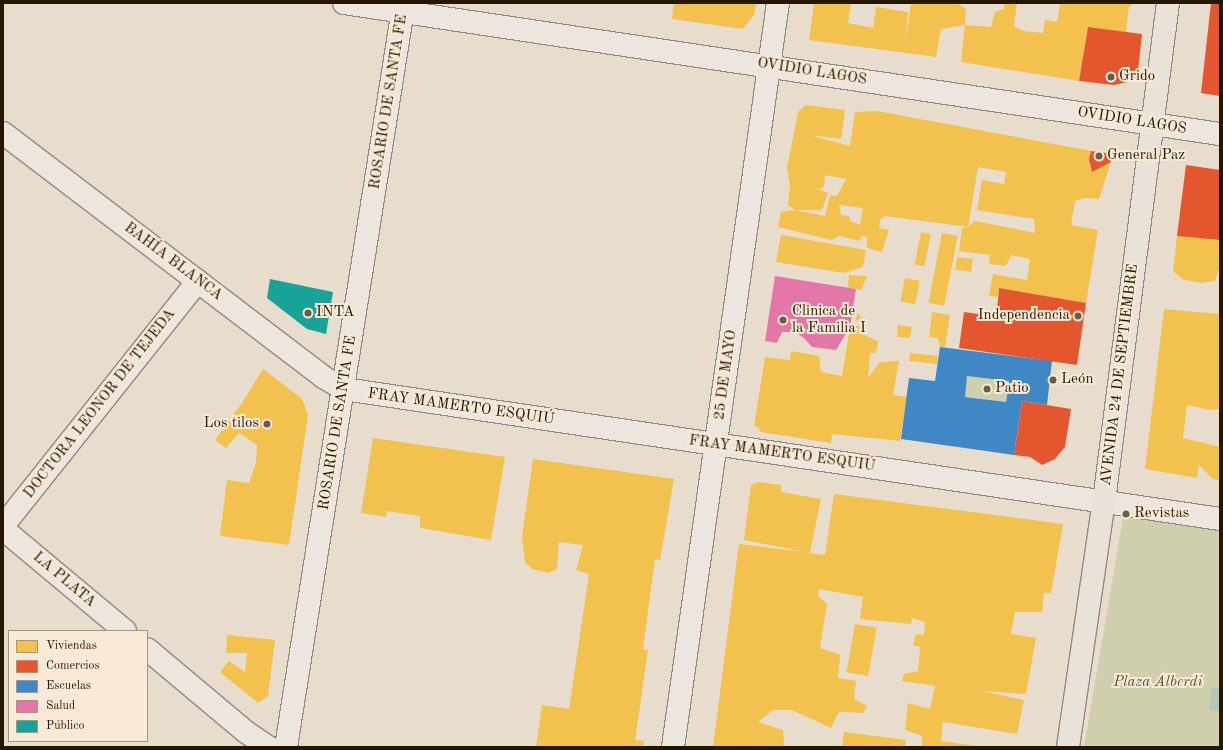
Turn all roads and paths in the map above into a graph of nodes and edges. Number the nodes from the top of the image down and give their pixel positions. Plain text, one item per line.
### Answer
1 (344, 3) edge
2 (778, 3) edge
3 (1168, 3) edge
4 (404, 7) edge
5 (769, 66) junction
6 (1152, 124) junction
7 (3, 133) edge
8 (1220, 134) edge
9 (198, 281) junction
10 (344, 390) junction
11 (716, 444) junction
12 (1104, 502) junction
13 (1220, 519) edge
14 (3, 528) edge
15 (124, 630) edge
16 (148, 650) edge
17 (268, 747) edge
18 (286, 747) edge
19 (673, 747) edge
20 (1068, 747) edge

1 - 4 street, OVIDIO LAGOS
2 - 5 street, 25 DE MAYO
3 - 6 main road, AVENIDA 24 DE SEPTIEMBRE
4 - 5 street, OVIDIO LAGOS
4 - 10 street, ROSARIO DE SANTA FE
5 - 6 street, OVIDIO LAGOS
5 - 11 street, 25 DE MAYO
6 - 8 street, OVIDIO LAGOS
6 - 12 main road, AVENIDA 24 DE SEPTIEMBRE
7 - 9 street, BAHÍA BLANCA
9 - 10 street, BAHÍA BLANCA
9 - 14 street, DOCTORA LEONOR DE TEJEDA
10 - 11 street, FRAY MAMERTO ESQUIÚ
10 - 18 street, ROSARIO DE SANTA FE
11 - 12 street, FRAY MAMERTO ESQUIÚ
11 - 19 street, 25 DE MAYO
12 - 13 street, FRAY MAMERTO ESQUIÚ
12 - 20 main road, AVENIDA 24 DE SEPTIEMBRE
14 - 15 street, LA PLATA
16 - 17 street

